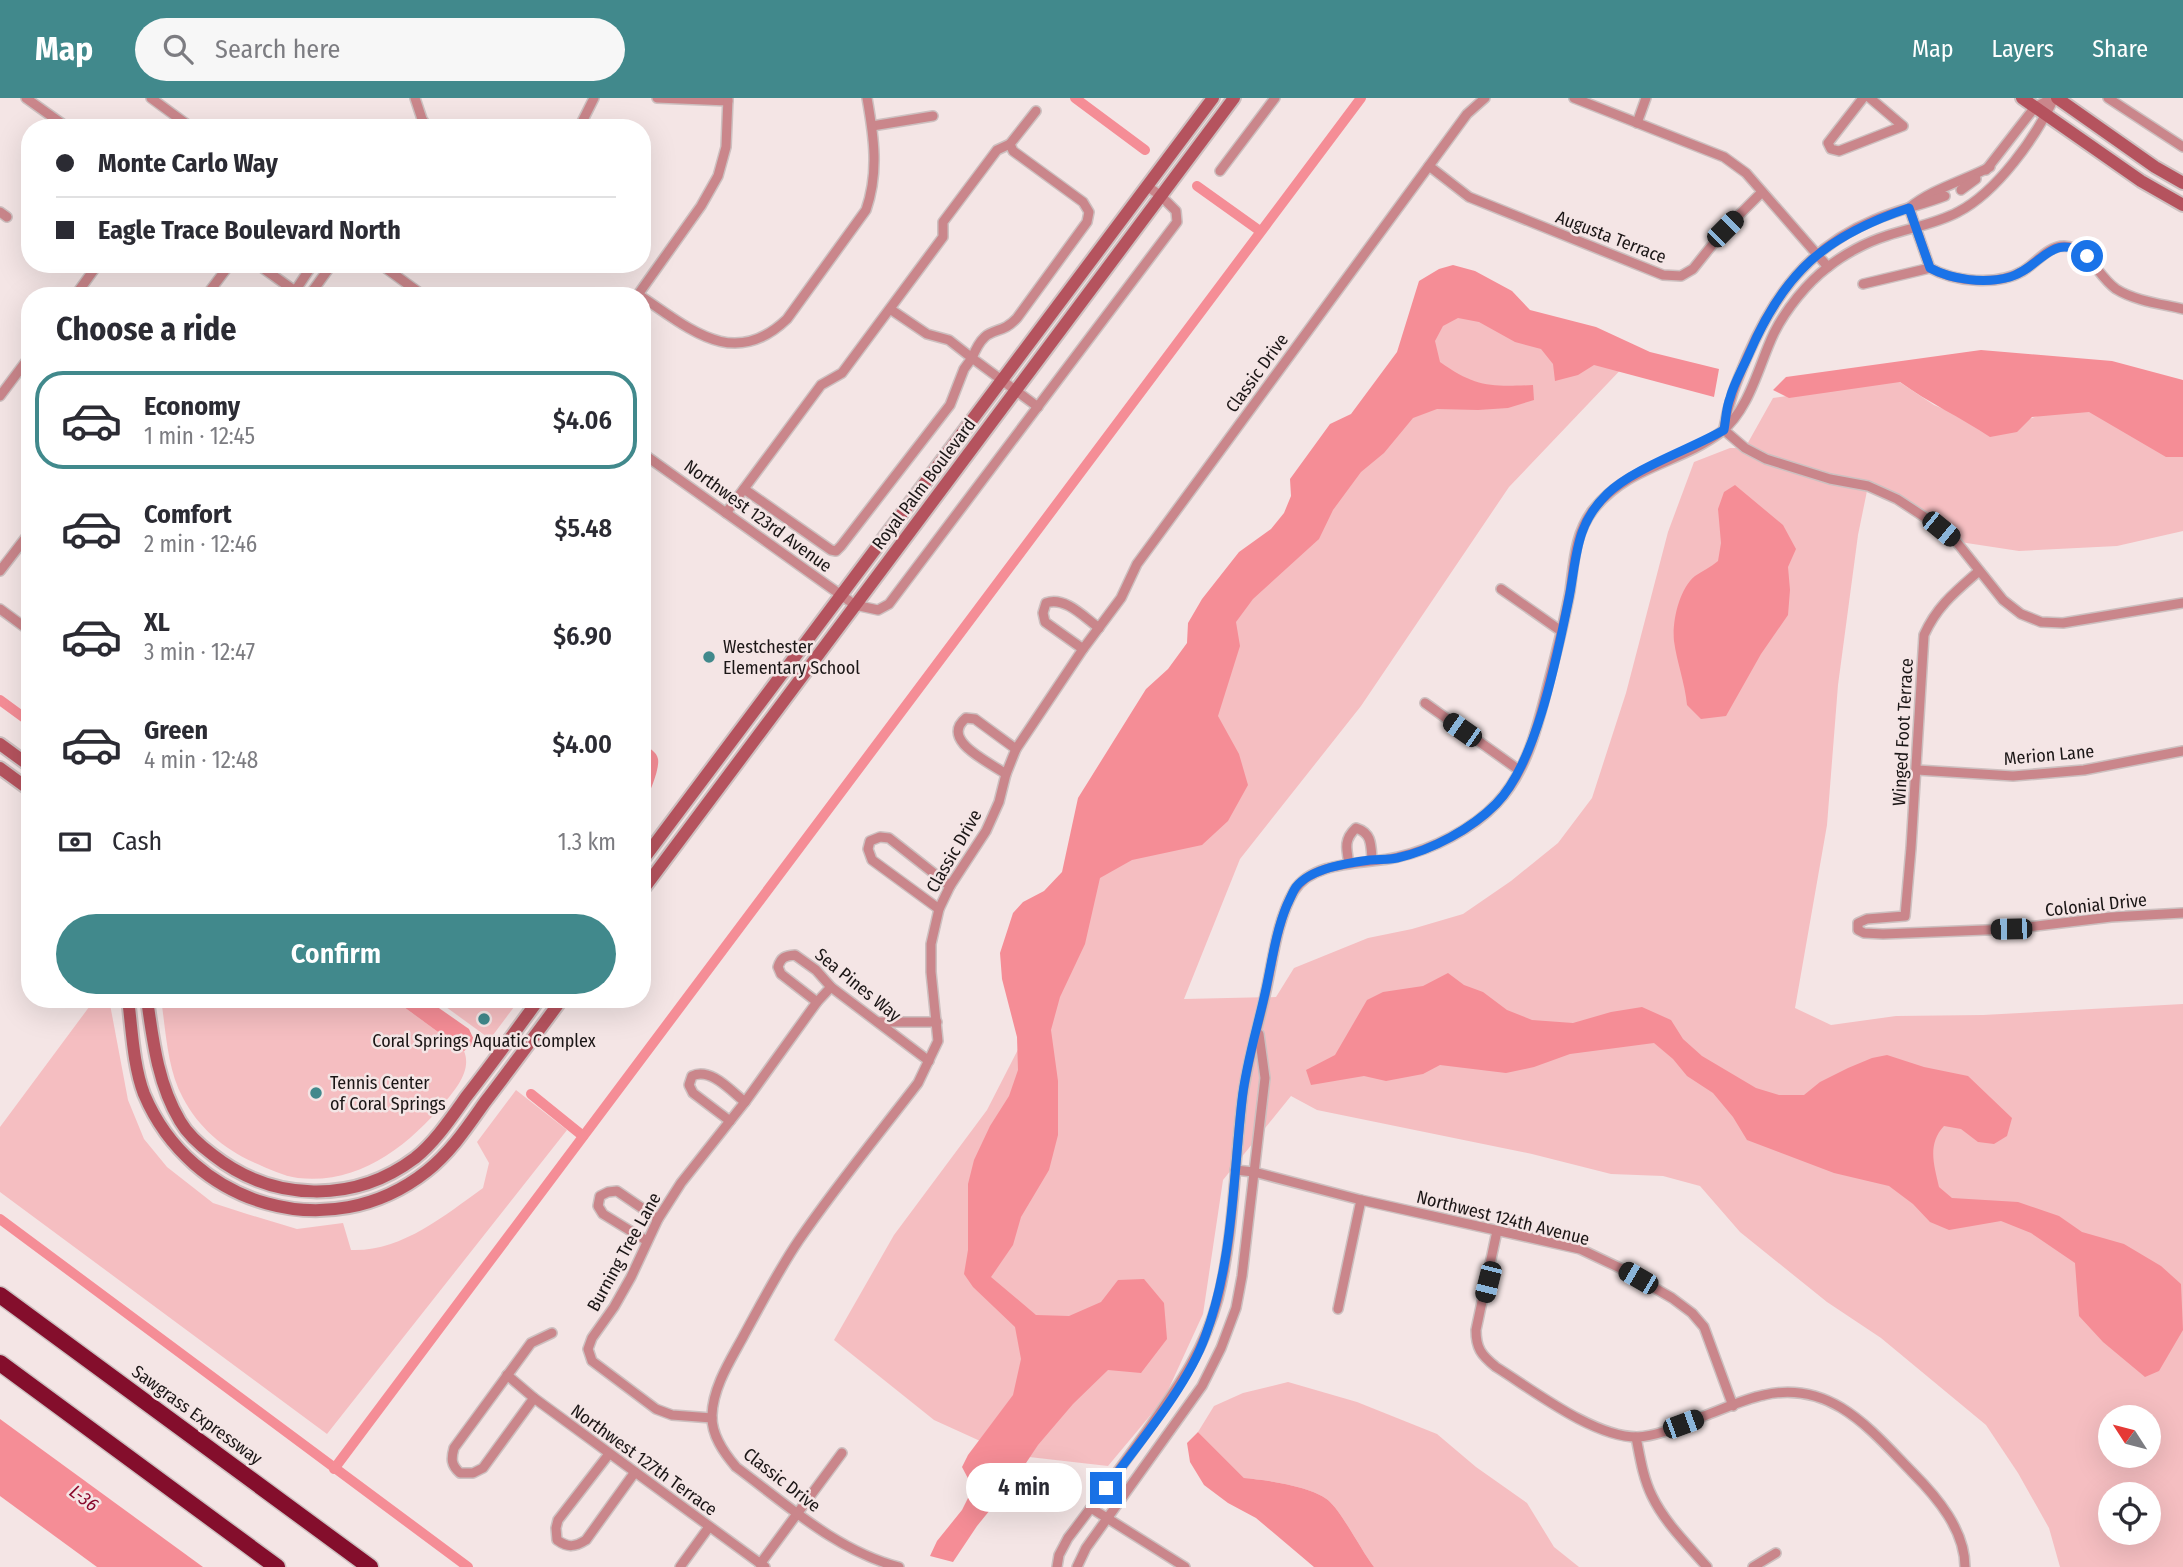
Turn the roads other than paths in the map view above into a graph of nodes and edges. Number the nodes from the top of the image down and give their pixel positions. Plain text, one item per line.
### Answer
1 (26, 98) edge
2 (150, 98) edge
3 (415, 98) edge
4 (594, 98) edge
5 (657, 98) edge
6 (867, 98) edge
7 (1213, 98) edge
8 (1234, 98) edge
9 (1275, 98) edge
10 (1486, 98) edge
11 (1574, 98) edge
12 (1646, 98) edge
13 (1863, 98) edge
14 (1870, 98) edge
15 (2022, 98) edge
16 (2055, 98) edge
17 (2108, 98) edge
18 (728, 99) edge
19 (40, 102) edge
20 (2035, 107) junction
21 (1036, 111) dead end
22 (2046, 115) junction
23 (933, 116) dead end
24 (58, 119) edge
25 (179, 119) edge
26 (422, 119) edge
27 (584, 119) edge
28 (1637, 123) junction
29 (872, 126) junction
30 (1010, 144) junction
31 (2183, 147) edge
32 (1429, 166) junction
33 (1990, 167) junction
34 (1220, 171) dead end
35 (2183, 183) edge
36 (1147, 187) junction
37 (1961, 190) dead end
38 (1762, 192) junction
39 (1161, 196) junction
40 (1945, 197) dead end
41 (2183, 205) edge
42 (1909, 208) junction
43 (1915, 228) junction
44 (1816, 254) junction
45 (1828, 267) junction
46 (1930, 268) junction
47 (270, 273) edge
48 (392, 273) edge
49 (1863, 284) dead end
50 (290, 287) edge
51 (412, 287) edge
52 (646, 287) edge
53 (651, 303) edge
54 (890, 309) junction
55 (2183, 309) edge
56 (972, 358) junction
57 (21, 368) edge
58 (1002, 380) junction
59 (1015, 391) junction
60 (0, 396) edge
61 (1038, 407) junction
62 (1724, 430) junction
63 (651, 459) edge
64 (744, 489) junction
65 (726, 513) junction
66 (21, 544) edge
67 (1979, 571) junction
68 (0, 572) edge
69 (1501, 589) dead end
70 (841, 595) junction
71 (2183, 603) edge
72 (855, 605) junction
73 (0, 609) edge
74 (21, 624) edge
75 (1099, 628) junction
76 (1561, 631) junction
77 (1083, 649) junction
78 (1424, 703) dead end
79 (0, 744) edge
80 (1016, 750) junction
81 (2183, 751) edge
82 (21, 759) edge
83 (0, 768) edge
84 (1519, 770) junction
85 (1917, 770) junction
86 (1006, 774) junction
87 (21, 783) edge
88 (651, 848) edge
89 (1372, 859) junction
90 (1349, 863) junction
91 (651, 879) edge
92 (950, 886) junction
93 (939, 909) junction
94 (2183, 913) edge
95 (1905, 916) joint
96 (831, 986) junction
97 (817, 1002) junction
98 (130, 1008) edge
99 (148, 1008) edge
100 (532, 1008) edge
101 (555, 1008) edge
102 (878, 1022) junction
103 (937, 1022) junction
104 (1258, 1028) junction
105 (929, 1061) junction
106 (745, 1102) junction
107 (730, 1121) junction
108 (1235, 1170) junction
109 (1254, 1172) junction
110 (1362, 1200) junction
111 (658, 1219) junction
112 (1497, 1231) junction
113 (647, 1241) junction
114 (0, 1295) edge
115 (1338, 1309) dead end
116 (552, 1333) dead end
117 (0, 1363) edge
118 (507, 1375) junction
119 (534, 1398) junction
120 (1733, 1406) junction
121 (712, 1418) junction
122 (1636, 1437) junction
123 (842, 1453) dead end
124 (609, 1454) junction
125 (635, 1472) junction
126 (1091, 1508) junction
127 (797, 1513) junction
128 (1106, 1518) junction
129 (709, 1527) junction
130 (1776, 1553) dead end
131 (763, 1565) edge
132 (277, 1567) edge
133 (370, 1567) edge
134 (680, 1567) edge
135 (898, 1567) edge
136 (1057, 1567) edge
137 (1077, 1567) edge
138 (1185, 1567) edge
139 (1707, 1567) edge
140 (1753, 1567) edge
141 (1965, 1567) edge

1 - 19 street
2 - 25 street
3 - 26 street
4 - 27 street
5 - 18 street
6 - 29 street
7 - 36 street, Royal Palm Boulevard
8 - 39 street, Royal Palm Boulevard
9 - 34 street
10 - 32 street, Classic Drive
11 - 28 street
12 - 28 street
13 - 14 street
15 - 20 street
16 - 20 street
16 - 22 street
16 - 35 street
17 - 31 street
18 - 52 street
19 - 24 street
20 - 22 street
20 - 33 street
21 - 30 street
22 - 41 street
22 - 43 street
23 - 29 street
28 - 38 street
29 - 53 street
30 - 54 street
30 - 56 street
32 - 38 street, Augusta Terrace
32 - 75 street, Classic Drive
33 - 37 street
33 - 42 street
36 - 39 street
36 - 58 street, Royal Palm Boulevard
38 - 44 street
39 - 59 street, Royal Palm Boulevard
39 - 61 street
40 - 42 street
42 - 43 street
42 - 44 street
43 - 45 street
43 - 46 street
44 - 45 street
44 - 62 street
45 - 62 street
46 - 49 street
46 - 55 street
47 - 50 street
48 - 51 street
54 - 56 street
54 - 64 street
56 - 58 street
56 - 64 street
57 - 60 street
58 - 59 street
58 - 70 street, Royal Palm Boulevard
59 - 61 street
59 - 72 street, Royal Palm Boulevard
61 - 72 street
62 - 67 street
62 - 76 street
63 - 65 street, Northwest 123rd Avenue
64 - 65 street
65 - 70 street, Northwest 123rd Avenue
66 - 68 street
67 - 71 street
67 - 85 street, Winged Foot Terrace
69 - 76 street
70 - 72 street, Northwest 123rd Avenue
70 - 88 street, Royal Palm Boulevard
72 - 91 street, Royal Palm Boulevard
73 - 74 street
75 - 77 street, Classic Drive
75 - 77 street
76 - 84 street
77 - 80 street, Classic Drive
78 - 84 street
79 - 82 street
80 - 86 street, Classic Drive
80 - 86 street
81 - 85 street, Merion Lane
83 - 87 street
84 - 89 street
85 - 95 street, Winged Foot Terrace
86 - 92 street, Classic Drive
89 - 90 street
89 - 90 street
90 - 104 street
92 - 93 street, Classic Drive
92 - 93 street
93 - 103 street, Classic Drive
94 - 95 street, Colonial Drive
96 - 97 street, Burning Tree Lane
96 - 97 street, Sea Pines Way
96 - 102 street, Sea Pines Way
97 - 106 street, Burning Tree Lane
98 - 101 street
99 - 100 street
102 - 103 street
102 - 105 street, Sea Pines Way
103 - 105 street, Classic Drive
104 - 108 street
104 - 109 street
105 - 121 street, Classic Drive
106 - 107 street, Burning Tree Lane
106 - 107 street
107 - 111 street, Burning Tree Lane
108 - 109 street, Northwest 124th Avenue
108 - 126 street
109 - 110 street, Northwest 124th Avenue
109 - 128 street
110 - 112 street, Northwest 124th Avenue
110 - 115 street
111 - 113 street, Burning Tree Lane
111 - 113 street
112 - 120 street, Northwest 124th Avenue
112 - 122 street
113 - 121 street, Burning Tree Lane
114 - 133 highway, Sawgrass Expressway
116 - 118 street
117 - 132 highway
118 - 119 street, Northwest 127th Terrace
118 - 119 street
119 - 124 street, Northwest 127th Terrace
120 - 122 street
120 - 141 street
121 - 127 street, Classic Drive
122 - 139 street
123 - 127 street
124 - 125 street, Northwest 127th Terrace
124 - 125 street
125 - 129 street, Northwest 127th Terrace
126 - 128 street
126 - 136 street
127 - 131 street
127 - 135 street, Classic Drive
128 - 137 street
128 - 138 street
129 - 131 street, Northwest 127th Terrace
129 - 134 street
130 - 140 street

